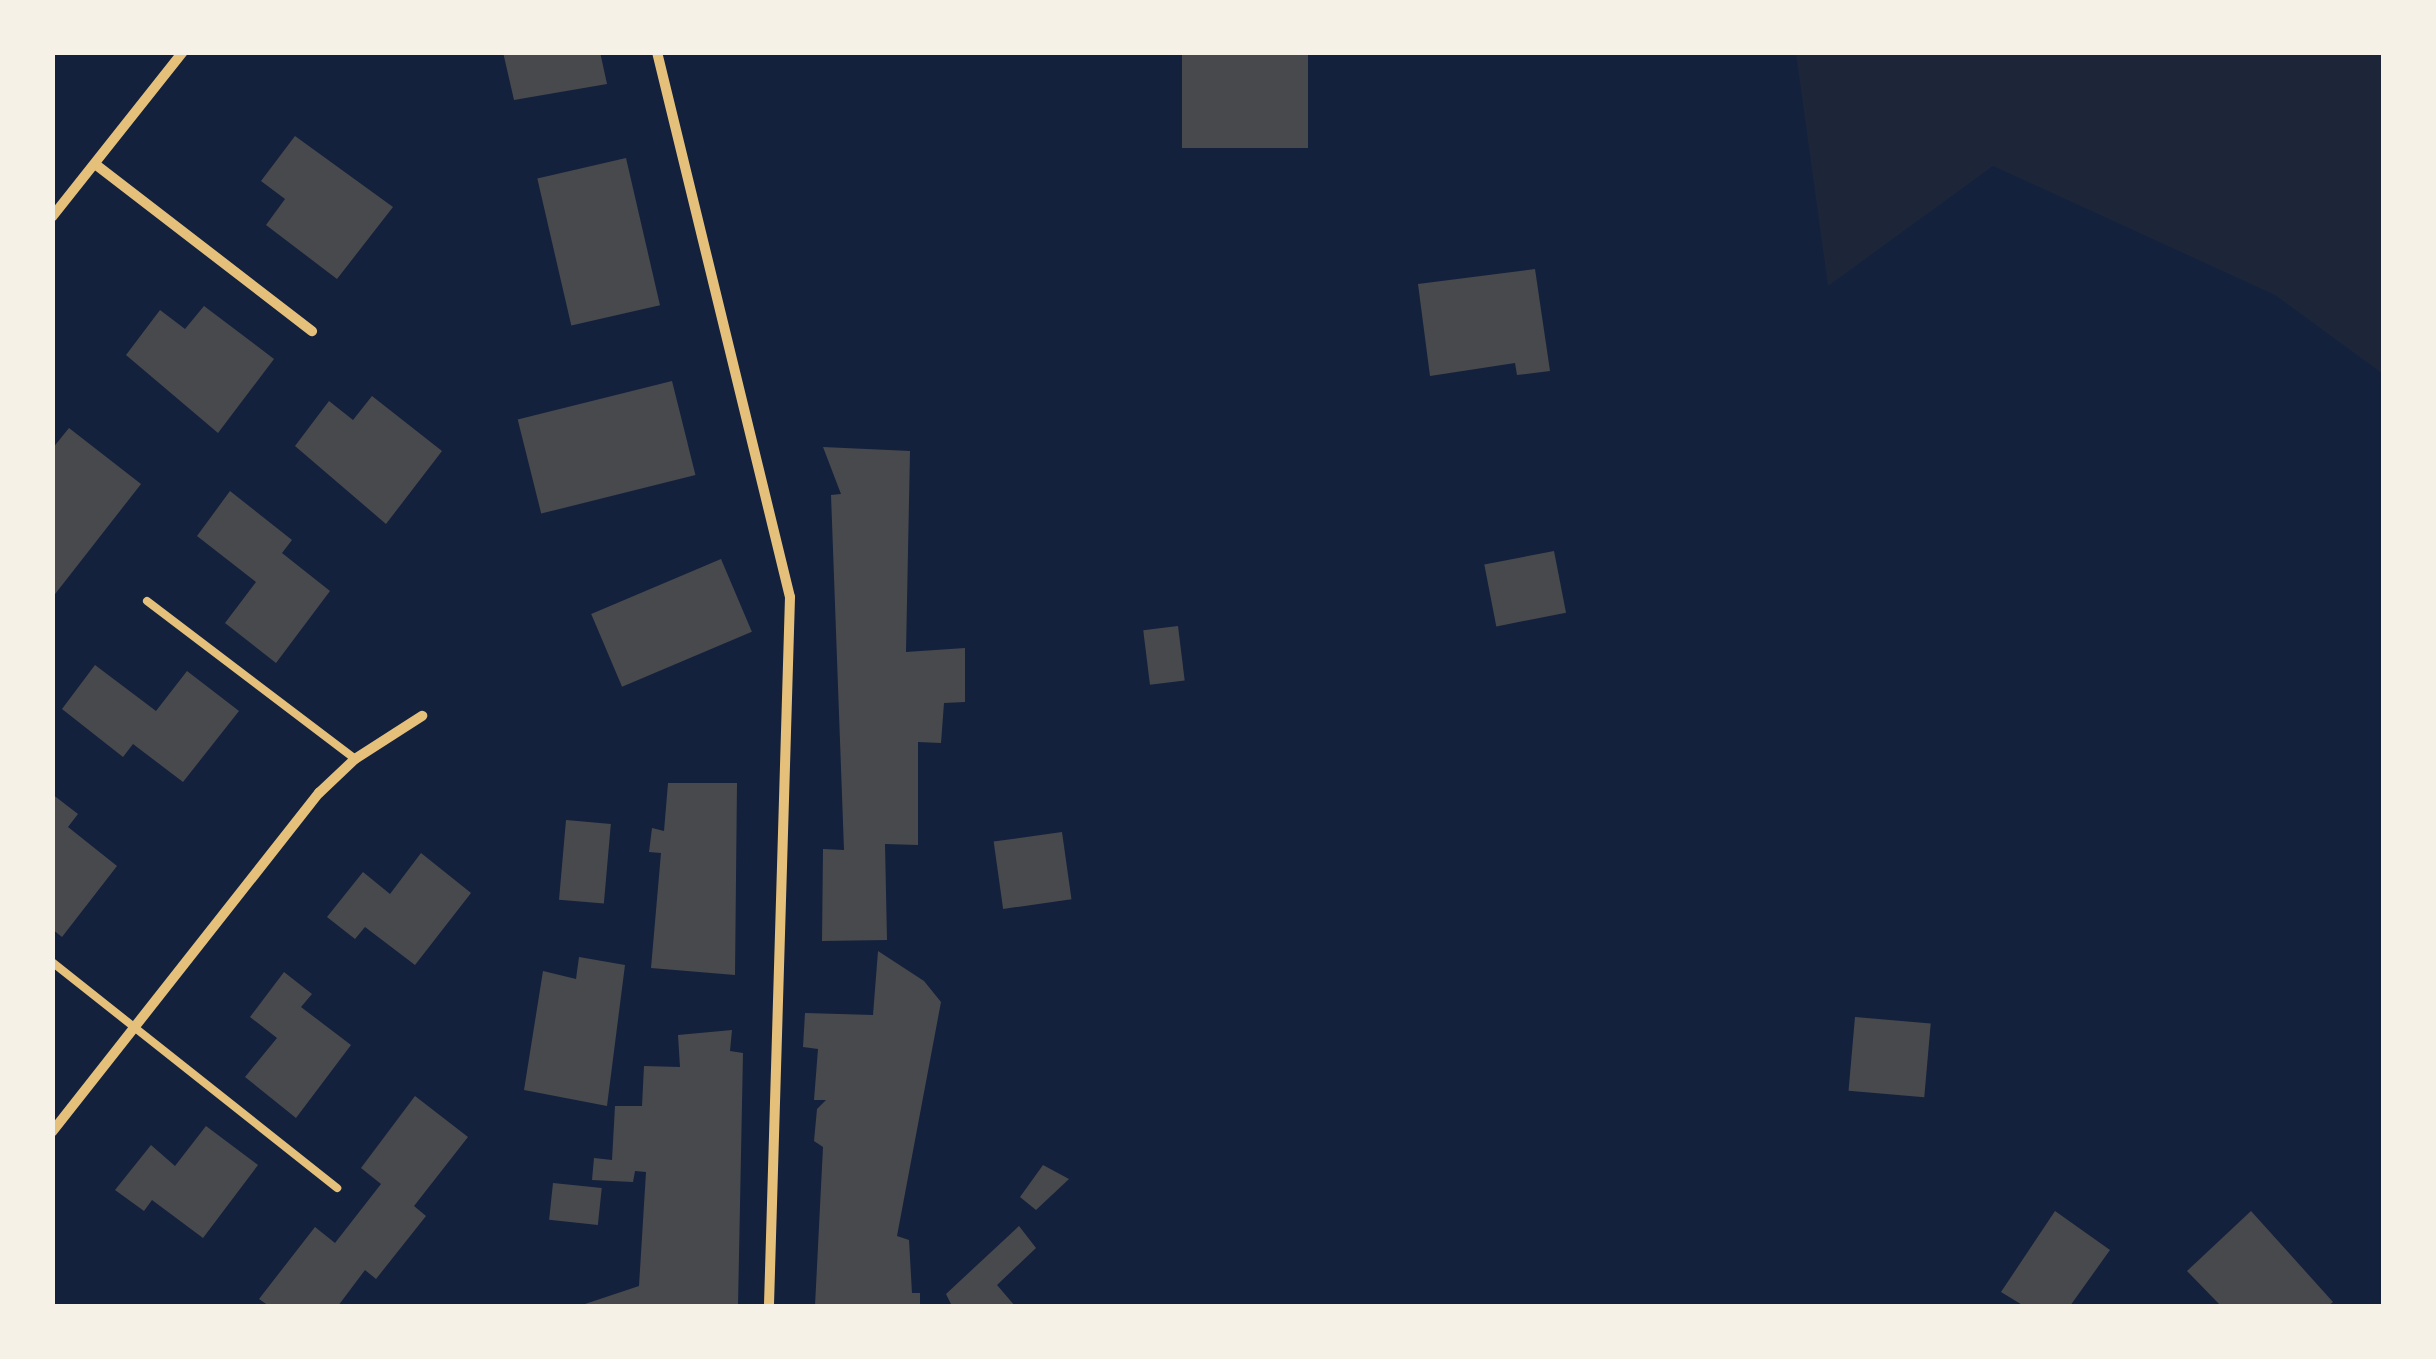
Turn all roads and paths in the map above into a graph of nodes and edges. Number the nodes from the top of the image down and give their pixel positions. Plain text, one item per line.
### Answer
1 (183, 52) edge
2 (657, 52) edge
3 (95, 164) junction
4 (52, 217) edge
5 (312, 331) dead end
6 (147, 601) dead end
7 (422, 716) dead end
8 (355, 759) junction
9 (52, 962) edge
10 (135, 1027) junction
11 (52, 1132) edge
12 (337, 1188) dead end
13 (769, 1306) edge

1 - 3 street
2 - 13 street
3 - 4 street
3 - 5 street
6 - 8 lane
7 - 8 street
8 - 10 street
9 - 10 lane
10 - 11 street
10 - 12 lane

